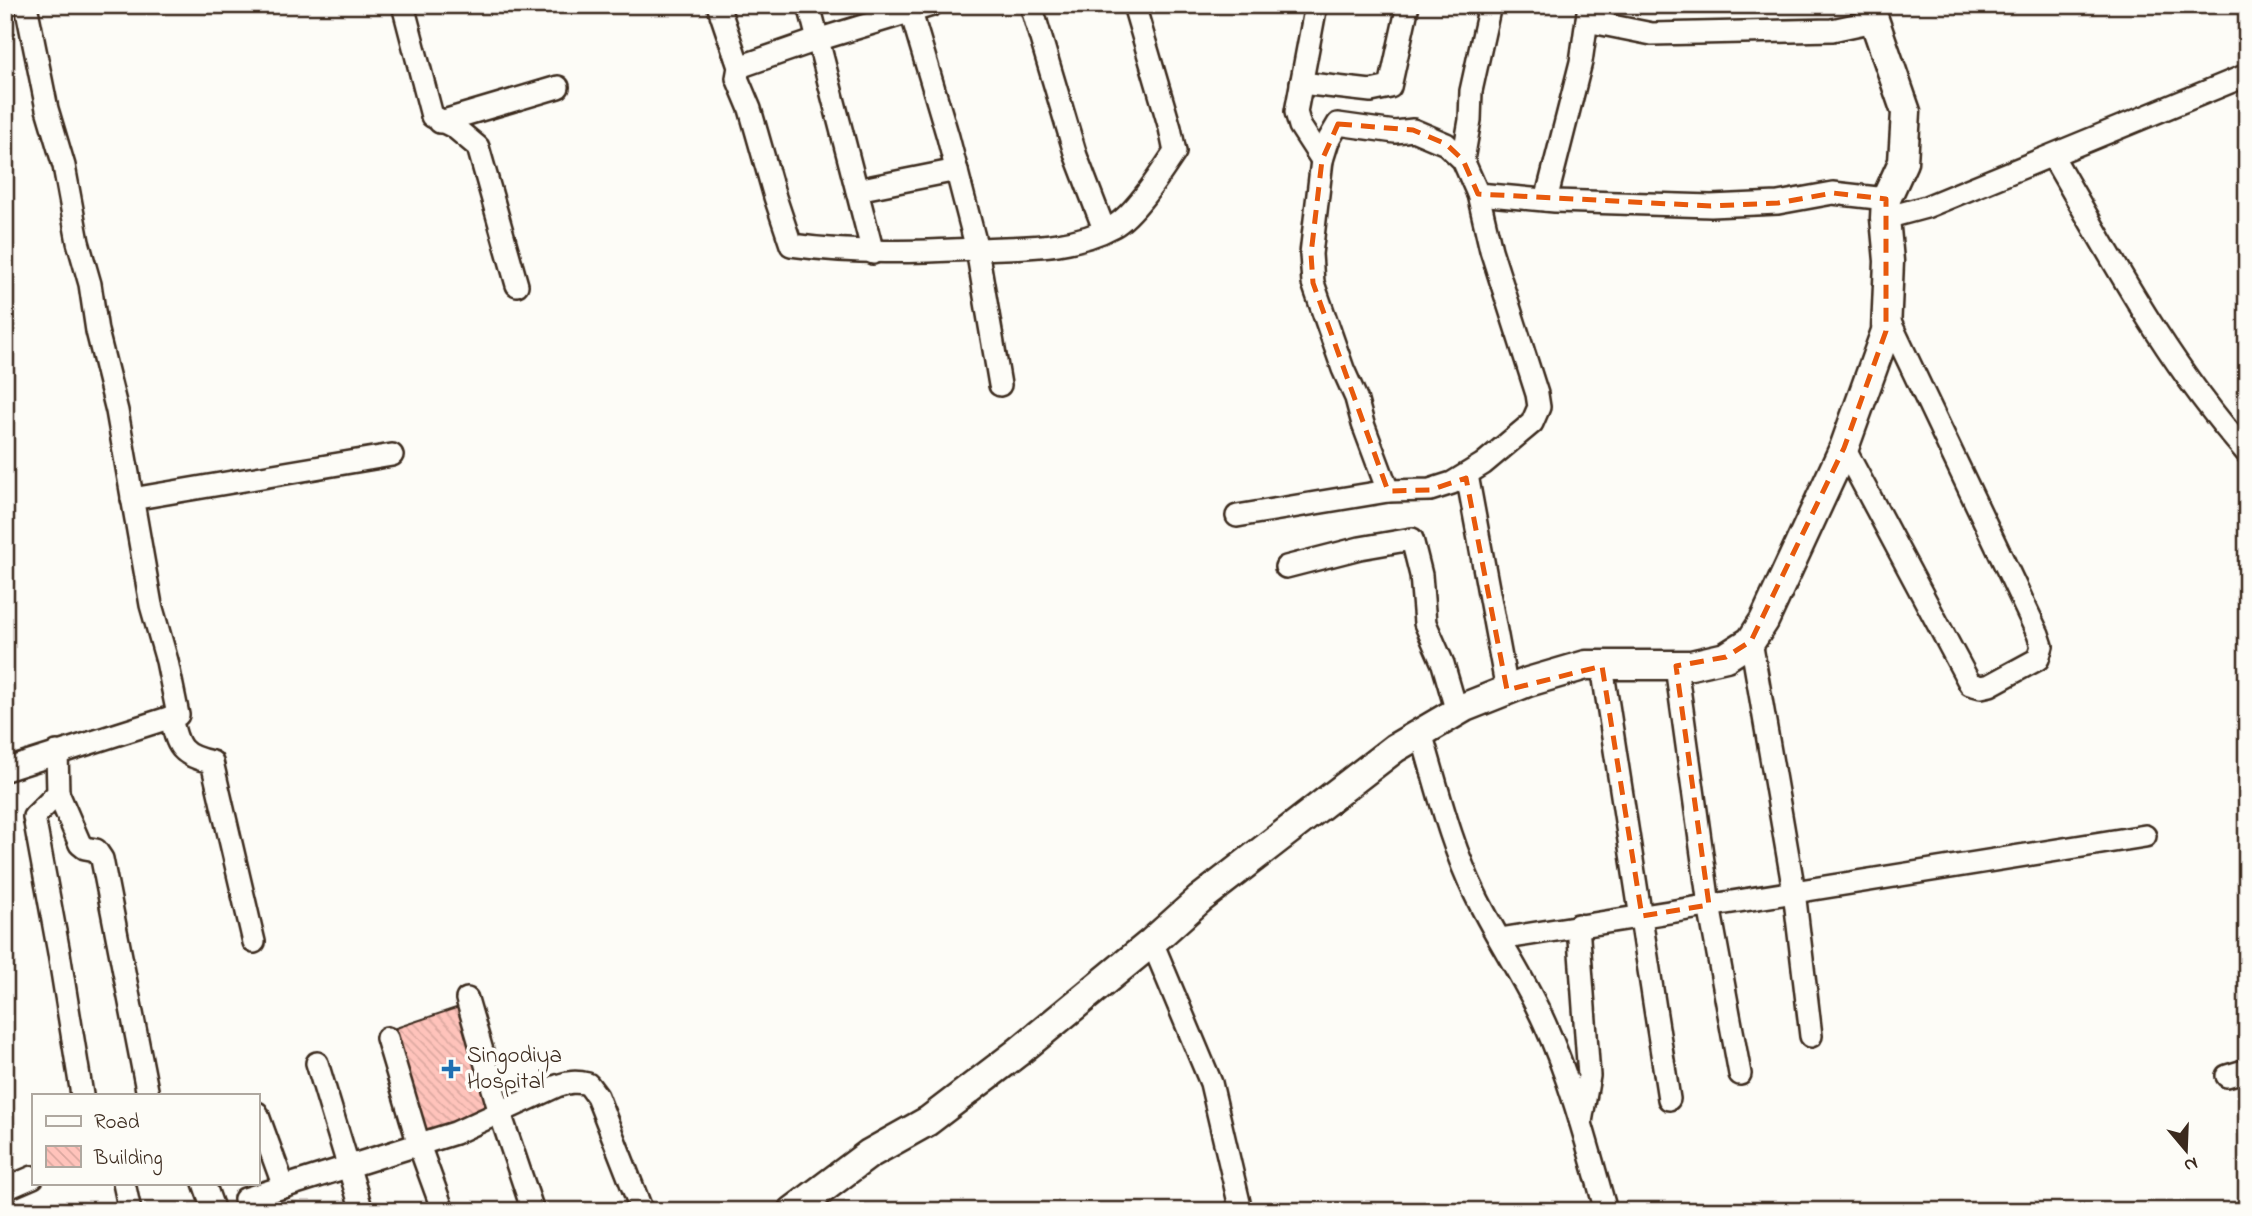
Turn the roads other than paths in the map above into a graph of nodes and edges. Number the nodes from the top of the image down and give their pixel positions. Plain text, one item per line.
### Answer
1 (26, 5) edge
2 (403, 5) edge
3 (718, 5) edge
4 (809, 5) edge
5 (932, 5) edge
6 (1031, 5) edge
7 (1134, 5) edge
8 (1316, 5) edge
9 (1408, 5) edge
10 (1490, 5) edge
11 (911, 12) junction
12 (1588, 13) edge
13 (1872, 13) edge
14 (817, 40) junction
15 (739, 67) junction
16 (2247, 75) edge
17 (1301, 83) junction
18 (558, 87) dead end
19 (440, 122) junction
20 (2053, 157) junction
21 (1322, 160) junction
22 (1463, 160) junction
23 (957, 170) junction
24 (857, 190) junction
25 (1478, 194) junction
26 (1546, 200) junction
27 (1885, 208) junction
28 (1104, 229) junction
29 (977, 249) junction
30 (873, 253) junction
31 (517, 285) dead end
32 (1887, 316) junction
33 (1000, 385) dead end
34 (1844, 448) junction
35 (2247, 453) edge
36 (392, 455) dead end
37 (1467, 475) junction
38 (1388, 491) junction
39 (132, 499) junction
40 (1237, 516) dead end
41 (1286, 567) dead end
42 (1751, 641) junction
43 (1602, 666) junction
44 (1675, 666) junction
45 (1507, 690) junction
46 (1457, 712) junction
47 (171, 717) junction
48 (1421, 733) junction
49 (57, 752) junction
50 (5, 770) edge
51 (58, 793) junction
52 (2145, 836) dead end
53 (1794, 891) junction
54 (1709, 905) junction
55 (1642, 916) junction
56 (1578, 925) junction
57 (1500, 939) junction
58 (254, 942) dead end
59 (1152, 942) junction
60 (467, 999) dead end
61 (1811, 1035) dead end
62 (387, 1038) dead end
63 (317, 1063) dead end
64 (1741, 1074) dead end
65 (82, 1094) edge
66 (148, 1094) edge
67 (1669, 1098) dead end
68 (500, 1113) junction
69 (259, 1119) edge
70 (1581, 1124) junction
71 (419, 1144) junction
72 (350, 1166) junction
73 (32, 1177) edge
74 (124, 1184) edge
75 (204, 1184) edge
76 (284, 1187) junction
77 (5, 1189) edge
78 (245, 1199) dead end
79 (130, 1211) edge
80 (214, 1211) edge
81 (362, 1211) edge
82 (443, 1211) edge
83 (533, 1211) edge
84 (642, 1211) edge
85 (793, 1211) edge
86 (1241, 1211) edge
87 (1606, 1211) edge

1 - 39 street
2 - 19 street
3 - 15 street
4 - 14 street
5 - 11 street
6 - 28 street
7 - 28 street
8 - 17 street
9 - 17 street
10 - 22 street
11 - 14 street
11 - 23 street
12 - 13 street
12 - 26 street
13 - 27 street
14 - 15 street
14 - 24 street
15 - 30 street
16 - 20 street
17 - 21 street
18 - 19 street
19 - 31 street
20 - 27 street
20 - 35 street
21 - 22 street
21 - 38 street
22 - 25 street
23 - 24 street
23 - 29 street
24 - 30 street
25 - 26 street
25 - 37 street
26 - 27 street
27 - 32 street
28 - 29 street
29 - 30 street
29 - 33 street
32 - 34 street
32 - 34 street
34 - 42 street
36 - 39 street
37 - 38 street
37 - 45 street
38 - 40 street
39 - 47 street
41 - 46 street
42 - 44 street
42 - 53 street
43 - 44 street
43 - 45 street
43 - 55 street
44 - 54 street
45 - 46 street
46 - 48 street
47 - 49 street
47 - 58 street
48 - 57 street
48 - 59 street
49 - 50 street
49 - 51 street
51 - 65 street
51 - 66 street
52 - 53 street
53 - 54 street
53 - 61 street
54 - 55 street
54 - 64 street
55 - 56 street
55 - 67 street
56 - 57 street
56 - 70 street
57 - 70 street
59 - 85 street
59 - 86 street
60 - 68 street
62 - 71 street
63 - 72 street
68 - 71 street
68 - 83 street
68 - 84 street
69 - 76 street
70 - 87 street
71 - 72 street
71 - 82 street
72 - 76 street
72 - 81 street
73 - 77 street
74 - 79 street
75 - 80 street
76 - 78 street

